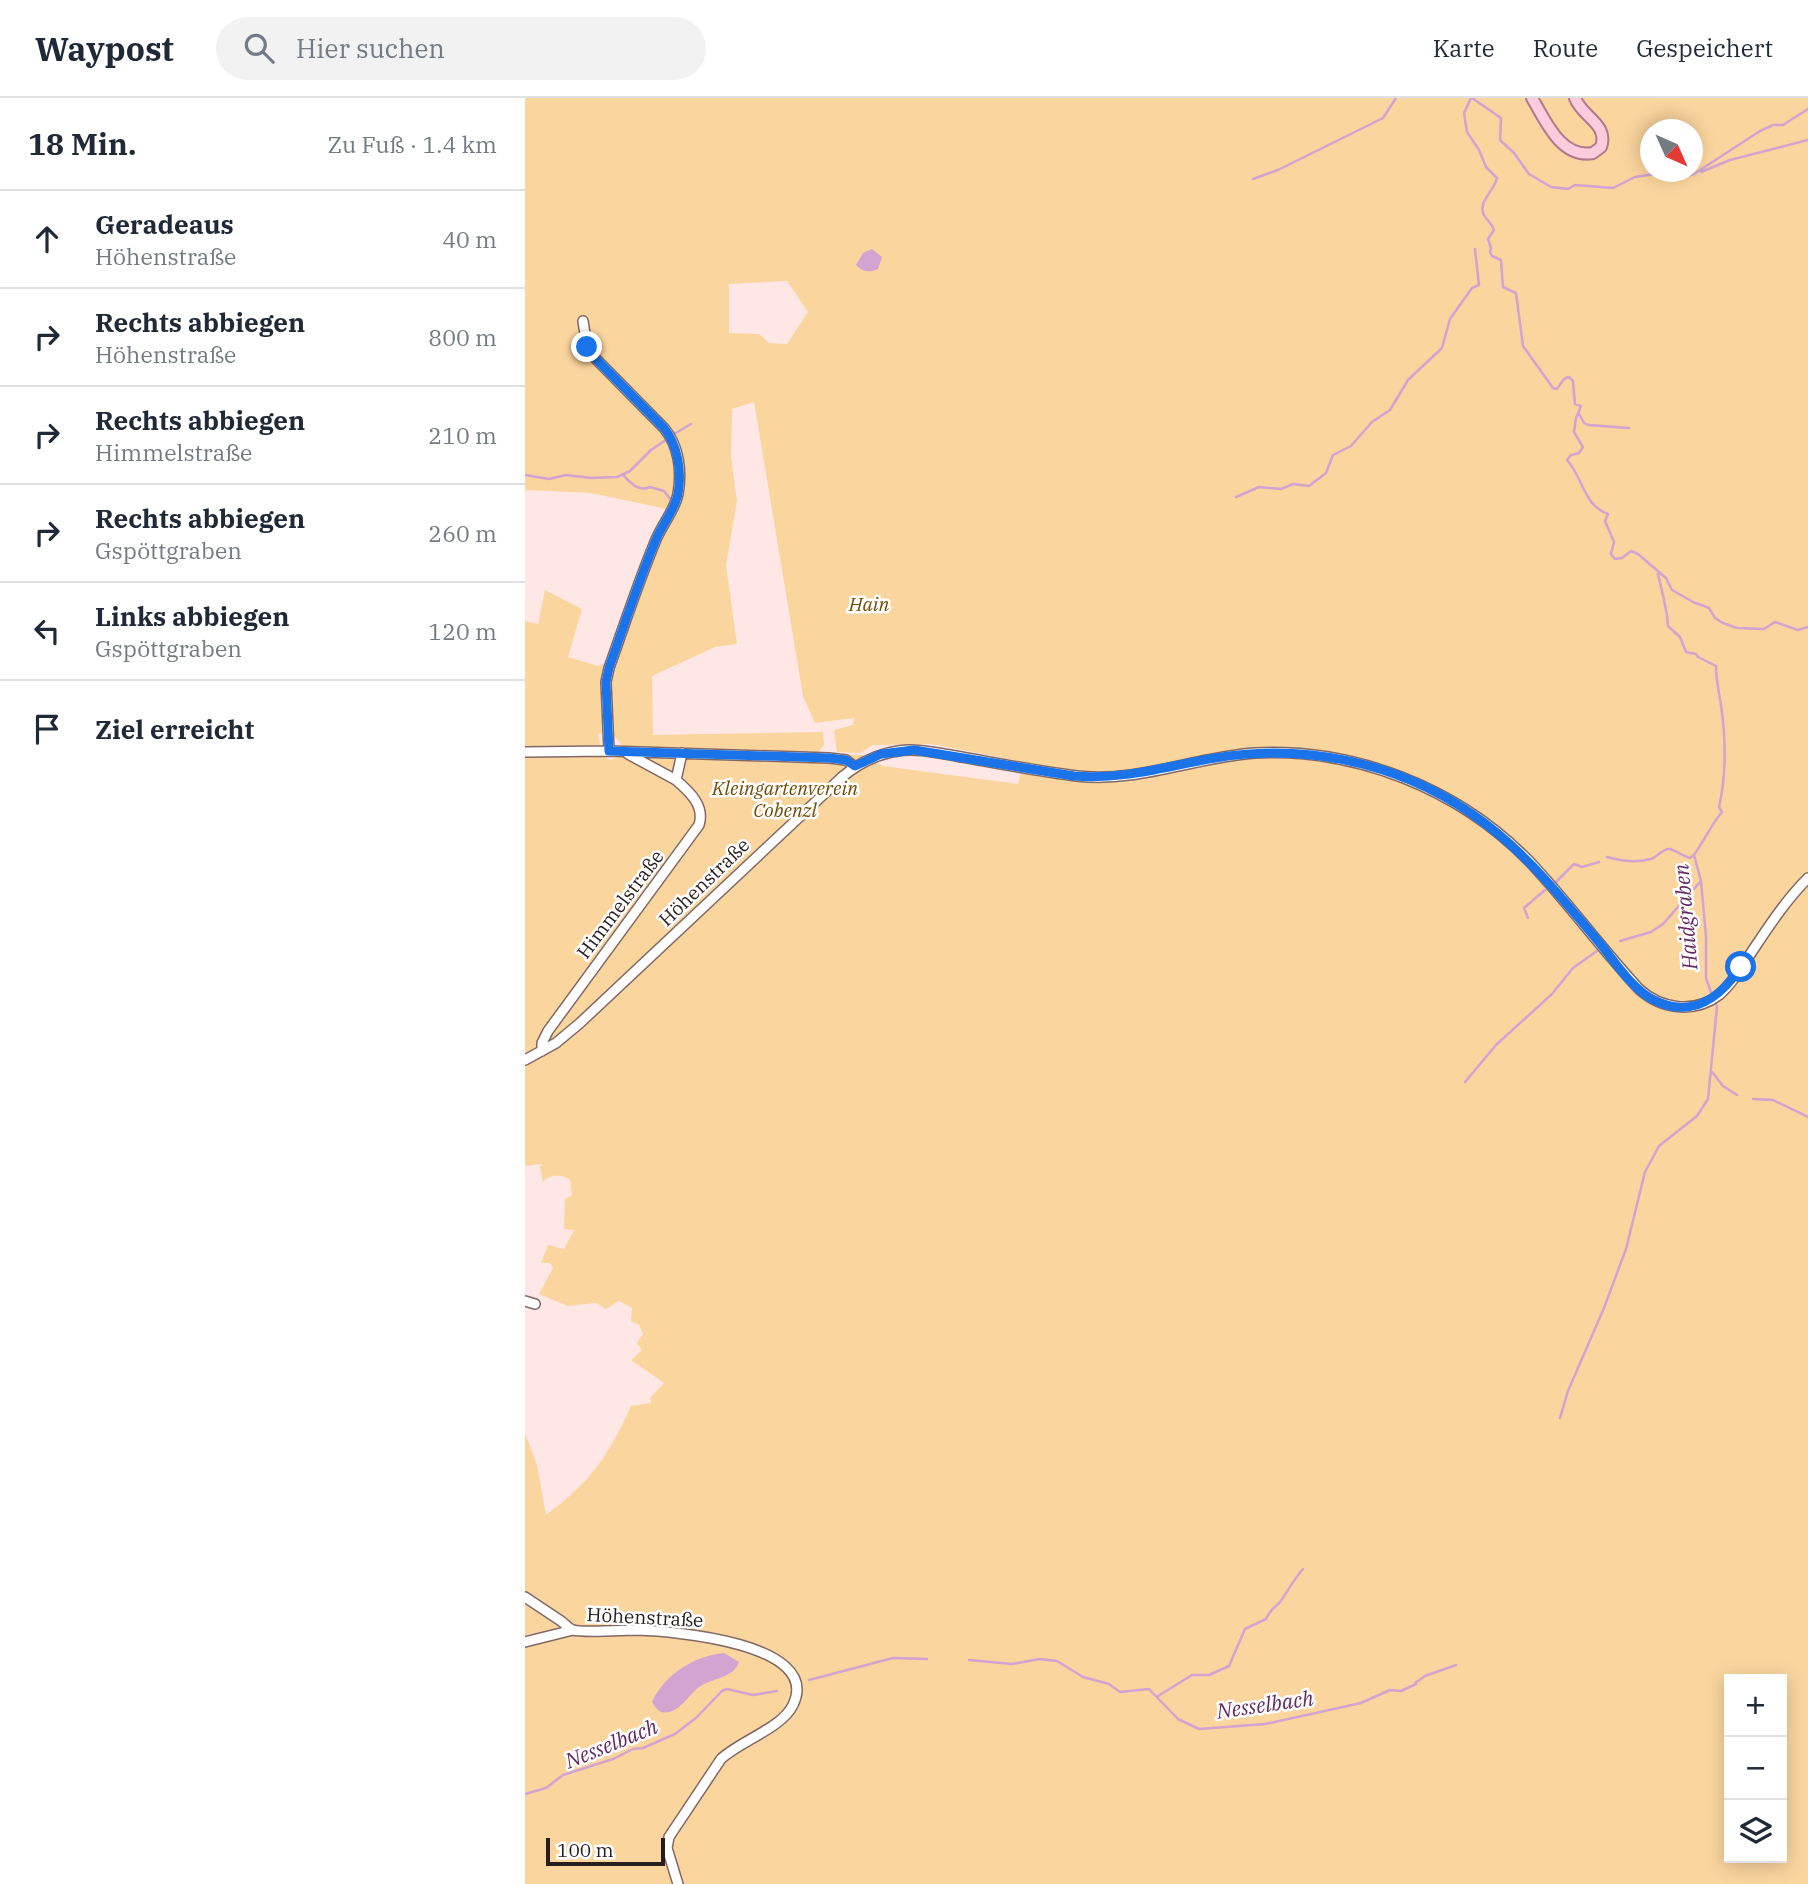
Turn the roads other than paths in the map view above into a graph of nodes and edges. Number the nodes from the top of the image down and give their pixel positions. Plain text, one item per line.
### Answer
1 (1532, 98) edge
2 (1575, 98) edge
3 (583, 321) dead end
4 (609, 751) junction
5 (525, 752) edge
6 (625, 752) junction
7 (682, 753) junction
8 (855, 766) junction
9 (676, 780) junction
10 (1808, 878) edge
11 (542, 1051) junction
12 (525, 1060) edge
13 (525, 1301) edge
14 (535, 1304) dead end
15 (525, 1597) edge
16 (573, 1630) junction
17 (525, 1642) edge
18 (678, 1884) edge

1 - 2 main road
3 - 4 street
4 - 5 street, Himmelstraße
4 - 6 street, Himmelstraße
6 - 7 street, Himmelstraße
6 - 9 street, Himmelstraße
7 - 8 street, Himmelstraße
7 - 9 street
8 - 10 street, Höhenstraße
8 - 11 street, Höhenstraße
9 - 11 street, Himmelstraße
11 - 12 street, Höhenstraße
13 - 14 street
15 - 16 street, Höhenstraße
16 - 17 street
16 - 18 street, Höhenstraße

